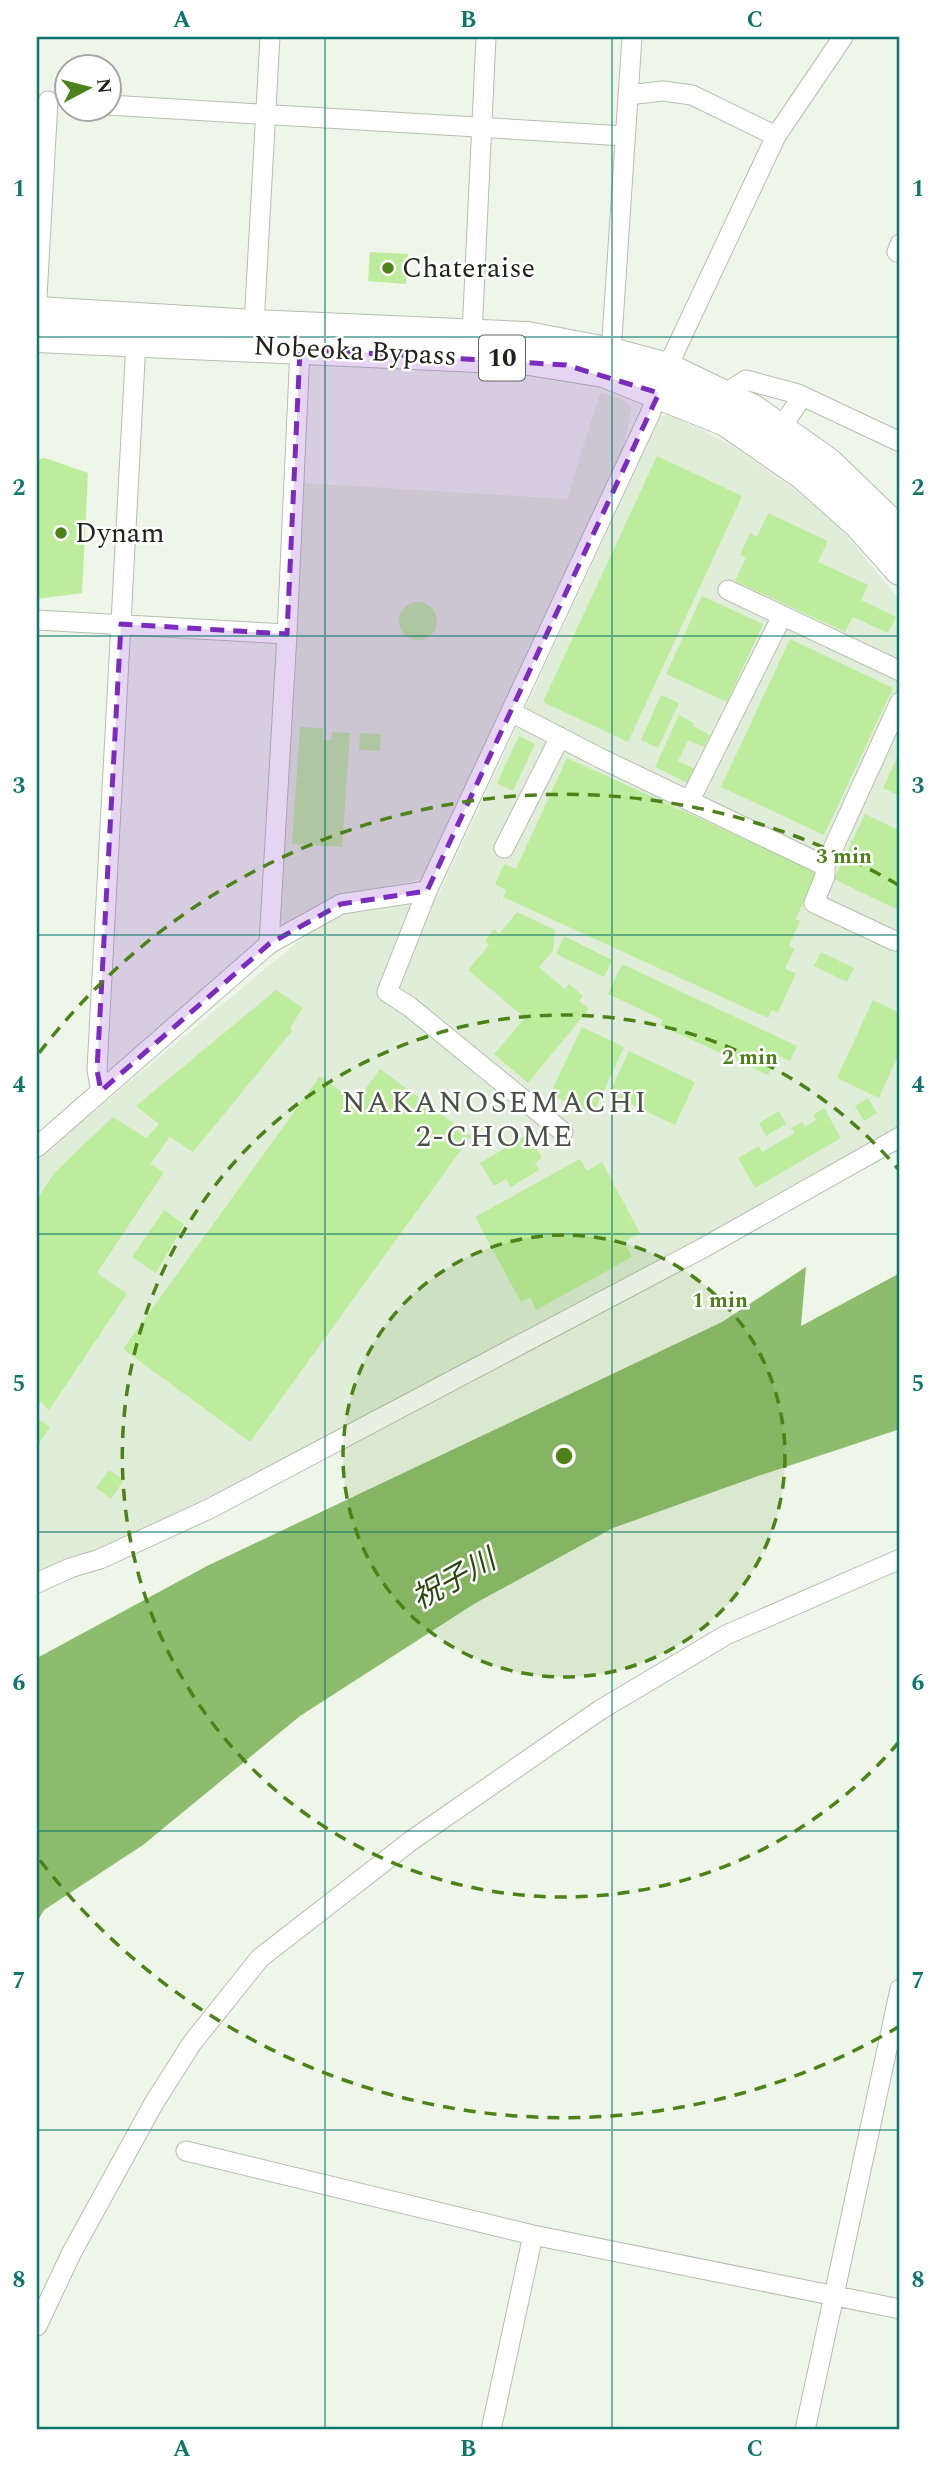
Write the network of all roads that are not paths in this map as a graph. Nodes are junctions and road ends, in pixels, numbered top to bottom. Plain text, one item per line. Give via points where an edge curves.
1 (270, 37) edge
2 (486, 37) edge
3 (632, 37) edge
4 (843, 37) edge
5 (628, 95) junction
6 (51, 101) edge
7 (122, 106) edge
8 (266, 113) junction
9 (482, 128) junction
10 (625, 136) junction
11 (776, 136) junction
12 (37, 297) edge
13 (37, 312) edge
14 (254, 325) junction
15 (472, 334) junction
16 (37, 337) edge
17 (136, 342) junction
18 (300, 349) junction
19 (611, 353) junction
20 (663, 381) junction
21 (724, 394) junction
22 (802, 397) junction
23 (780, 429) junction
24 (900, 442) edge
25 (900, 537) edge
26 (900, 570) edge
27 (728, 590) dead end
28 (782, 616) junction
29 (37, 620) edge
30 (121, 624) junction
31 (287, 634) junction
32 (900, 671) edge
33 (900, 702) edge
34 (511, 712) junction
35 (560, 737) junction
36 (690, 800) junction
37 (504, 848) dead end
38 (825, 866) junction
39 (427, 891) junction
40 (895, 941) dead end
41 (269, 944) junction
42 (101, 1091) junction
43 (563, 1132) dead end
44 (900, 1138) edge
45 (37, 1147) edge
46 (900, 1559) edge
47 (37, 1583) edge
48 (900, 1989) edge
49 (186, 2151) dead end
50 (534, 2235) junction
51 (834, 2295) junction
52 (900, 2309) edge
53 (37, 2326) edge
54 (491, 2430) edge
55 (805, 2430) edge

1 - 8 street
2 - 9 street
3 - 5 street
4 - 11 street
5 - 10 street
5 - 11 street via 663,91 692,95
6 - 12 street
7 - 8 street
8 - 9 street
8 - 14 street
9 - 10 street
9 - 15 street
10 - 19 street
11 - 20 street
13 - 14 highway, Nobeoka Bypass / 10
14 - 15 highway, Nobeoka Bypass / 10
15 - 19 highway, Nobeoka Bypass / 10 via 527,337
16 - 17 highway, Nobeoka Bypass / 10
17 - 18 highway, Nobeoka Bypass / 10
17 - 30 street
18 - 20 highway, Nobeoka Bypass / 10 via 523,359
18 - 31 street
19 - 20 highway, Nobeoka Bypass / 10
20 - 21 highway, Nobeoka Bypass / 10
20 - 26 highway, Nobeoka Bypass / 10 via 804,475 859,524
20 - 34 street
21 - 22 street via 746,380
21 - 23 highway, Nobeoka Bypass / 10
22 - 23 street
22 - 24 street
23 - 25 highway, Nobeoka Bypass / 10 via 828,463
27 - 28 street
28 - 32 street
28 - 36 street
29 - 30 street
30 - 31 street
30 - 42 street via 97,1070
31 - 41 street
33 - 38 street
34 - 35 street
34 - 39 street
35 - 36 street
35 - 37 street
36 - 38 street
38 - 40 street via 814,903
39 - 41 street via 341,904
39 - 43 street via 387,992
41 - 42 street
42 - 45 street
44 - 47 street via 703,1248 209,1509
46 - 53 street via 726,1635 600,1710 412,1840 260,1958 192,2043 154,2103
48 - 51 street
49 - 50 street
50 - 51 street
50 - 54 street
51 - 52 street
51 - 55 street

